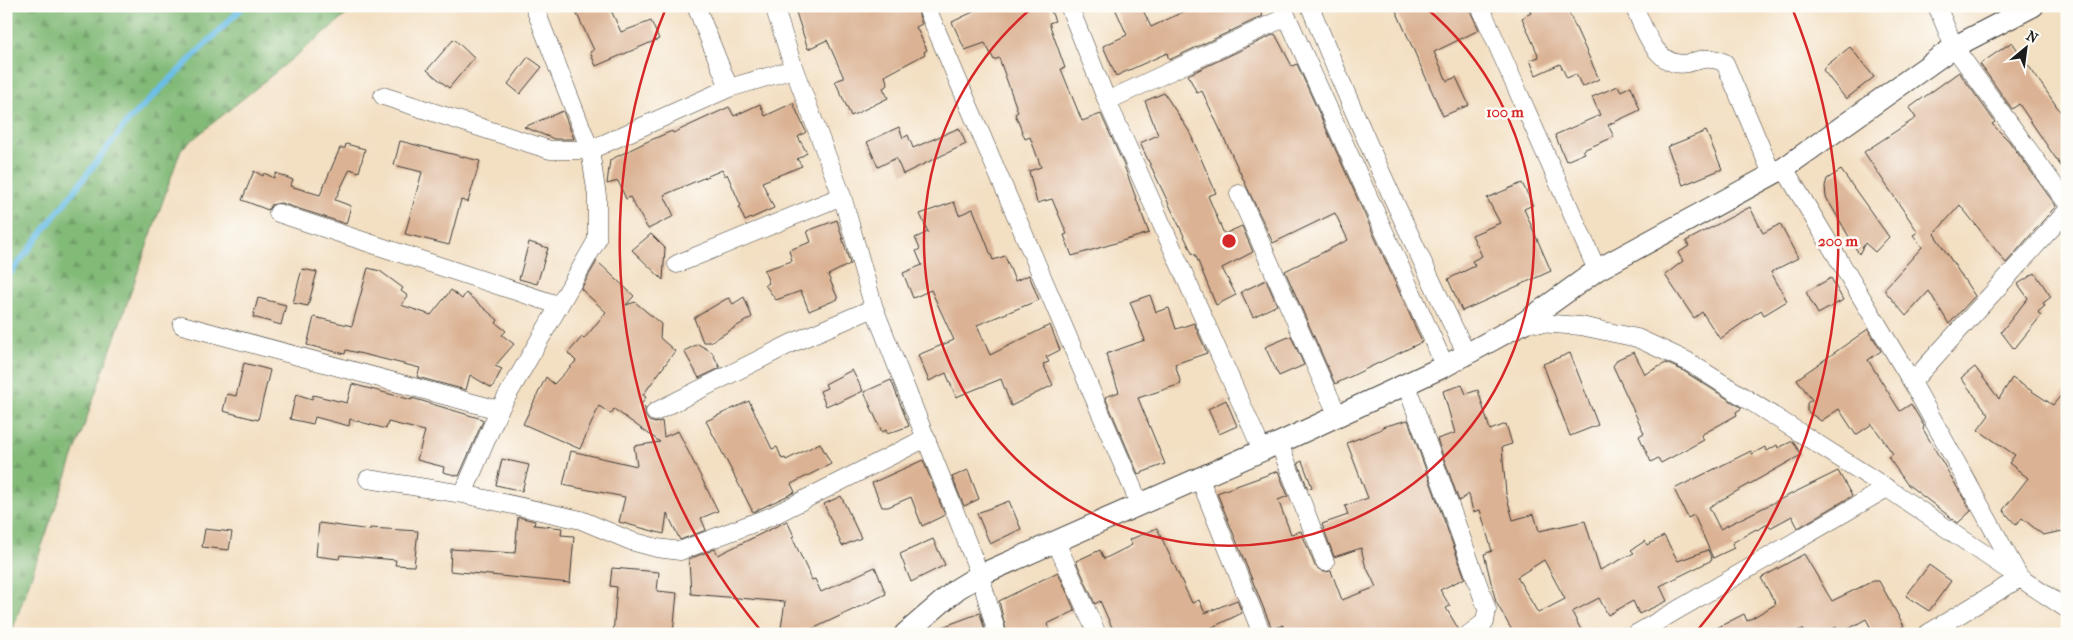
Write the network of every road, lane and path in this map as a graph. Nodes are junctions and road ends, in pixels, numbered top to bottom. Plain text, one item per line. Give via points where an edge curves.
1 (534, 6) edge
2 (696, 6) edge
3 (774, 6) edge
4 (926, 6) edge
5 (1069, 6) edge
6 (1310, 6) edge
7 (1480, 6) edge
8 (1634, 6) edge
9 (1937, 6) edge
10 (2034, 6) edge
11 (1284, 11) edge
12 (1954, 47) junction
13 (794, 69) junction
14 (729, 88) junction
15 (383, 96) dead end
16 (1107, 101) junction
17 (590, 150) junction
18 (1778, 171) junction
19 (1239, 194) dead end
20 (842, 196) junction
21 (2067, 203) edge
22 (2067, 211) edge
23 (278, 213) dead end
24 (677, 264) dead end
25 (1597, 270) junction
26 (558, 305) junction
27 (874, 308) junction
28 (1525, 322) junction
29 (182, 325) dead end
30 (1466, 353) junction
31 (1446, 366) junction
32 (1912, 382) junction
33 (1406, 384) junction
34 (499, 410) junction
35 (656, 412) dead end
36 (1338, 416) junction
37 (926, 438) junction
38 (1271, 446) junction
39 (1200, 477) junction
40 (368, 479) dead end
41 (1886, 488) junction
42 (463, 494) junction
43 (1140, 505) junction
44 (1056, 542) junction
45 (1325, 562) dead end
46 (980, 575) junction
47 (2020, 578) junction
48 (2067, 608) edge
49 (905, 634) edge
50 (997, 634) edge
51 (1097, 634) edge
52 (1262, 634) edge
53 (1469, 634) edge
54 (1636, 634) edge
55 (1927, 634) edge

1 - 17 street
2 - 14 street
3 - 13 street
4 - 43 street
5 - 16 street
6 - 30 street via 1347,99
7 - 25 street
8 - 18 street via 1657,53 1674,63 1707,58 1726,63
9 - 12 street
10 - 12 street
11 - 16 street
11 - 31 street
12 - 18 street
12 - 21 street
13 - 14 street
13 - 20 street
14 - 17 street
15 - 17 street via 550,150
16 - 38 street
17 - 26 street via 597,196 597,240
18 - 25 street
18 - 32 street
19 - 36 street
20 - 24 street
20 - 27 street
22 - 32 street
23 - 26 street
25 - 28 street
26 - 34 street
27 - 35 street via 792,343
27 - 37 street
28 - 30 street
28 - 41 street via 1581,326 1637,338 1687,361
29 - 34 street
30 - 31 street
31 - 33 street
32 - 47 street
33 - 36 street
33 - 53 street via 1487,609 1485,622
34 - 42 street
36 - 38 street
37 - 42 street via 772,516 680,551 631,541 581,520
37 - 46 street
38 - 39 street
38 - 45 street
39 - 43 street
39 - 52 street
40 - 42 street
41 - 47 street
41 - 54 street
43 - 44 street
44 - 46 street
44 - 51 street
46 - 49 street via 957,589
46 - 50 street
47 - 48 street
47 - 55 street

